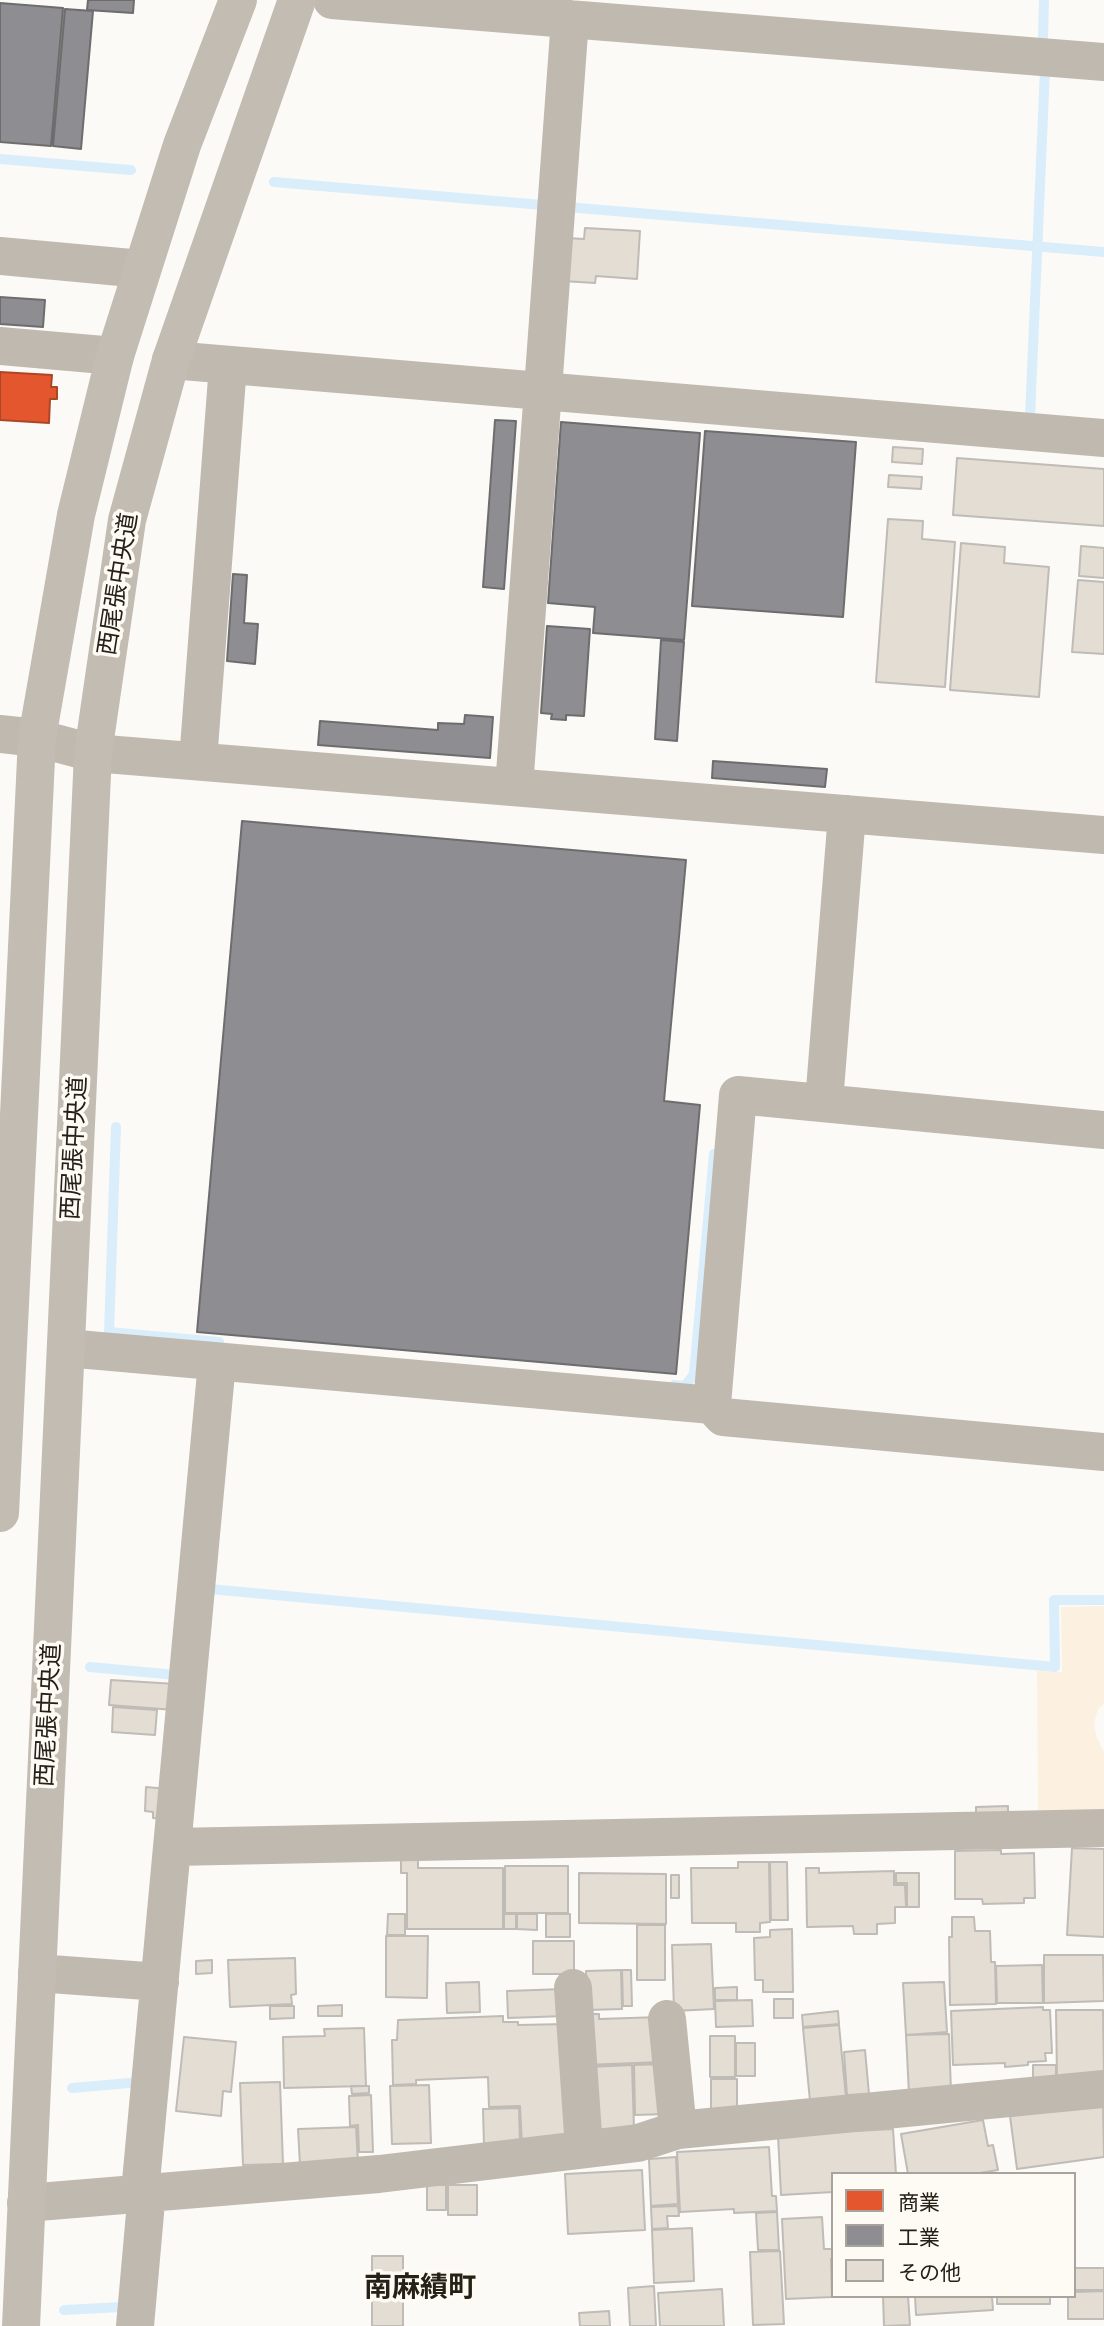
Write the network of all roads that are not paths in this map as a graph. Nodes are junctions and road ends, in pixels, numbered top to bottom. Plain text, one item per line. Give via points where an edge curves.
1 (238, 0) edge
2 (297, 0) edge
3 (332, 0) edge
4 (490, 6) edge
5 (570, 19) junction
6 (1104, 62) edge
7 (0, 256) edge
8 (142, 269) junction
9 (0, 346) edge
10 (115, 356) junction
11 (171, 360) junction
12 (228, 365) junction
13 (541, 391) junction
14 (1104, 438) edge
15 (19, 736) edge
16 (93, 752) junction
17 (198, 761) junction
18 (514, 787) junction
19 (847, 814) junction
20 (1104, 835) edge
21 (824, 1102) junction
22 (1104, 1130) edge
23 (66, 1348) junction
24 (217, 1362) junction
25 (712, 1405) junction
26 (1104, 1452) edge
27 (0, 1513) edge
28 (1104, 1828) edge
29 (173, 1847) junction
30 (37, 1973) junction
31 (160, 1982) junction
32 (573, 1988) dead end
33 (667, 2019) dead end
34 (1104, 2088) edge
35 (678, 2130) junction
36 (584, 2149) junction
37 (144, 2191) junction
38 (26, 2203) junction
39 (21, 2326) edge
40 (135, 2326) edge

1 - 8 main road via 182,145
2 - 11 main road, 西尾張中央道
3 - 4 street
4 - 5 street
5 - 6 street
5 - 13 street
7 - 8 street
8 - 10 main road
9 - 10 street
10 - 15 main road
11 - 12 street
11 - 16 main road, 西尾張中央道 via 127,520
12 - 13 street
12 - 17 street
13 - 14 street
13 - 18 street
15 - 16 street
15 - 27 main road
16 - 17 street
16 - 23 main road, 西尾張中央道
17 - 18 street
18 - 19 street
19 - 20 street
19 - 21 street
21 - 22 street
21 - 25 street via 738,1094
23 - 24 street
23 - 30 main road, 西尾張中央道
24 - 25 street
24 - 29 street
25 - 26 street via 723,1417
28 - 29 street
29 - 31 street
30 - 31 street
30 - 38 main road, 西尾張中央道
31 - 37 street
32 - 36 street
33 - 35 street
34 - 35 street
35 - 36 street via 638,2143
36 - 37 street via 379,2174
37 - 38 street
37 - 40 street
38 - 39 main road, 西尾張中央道

